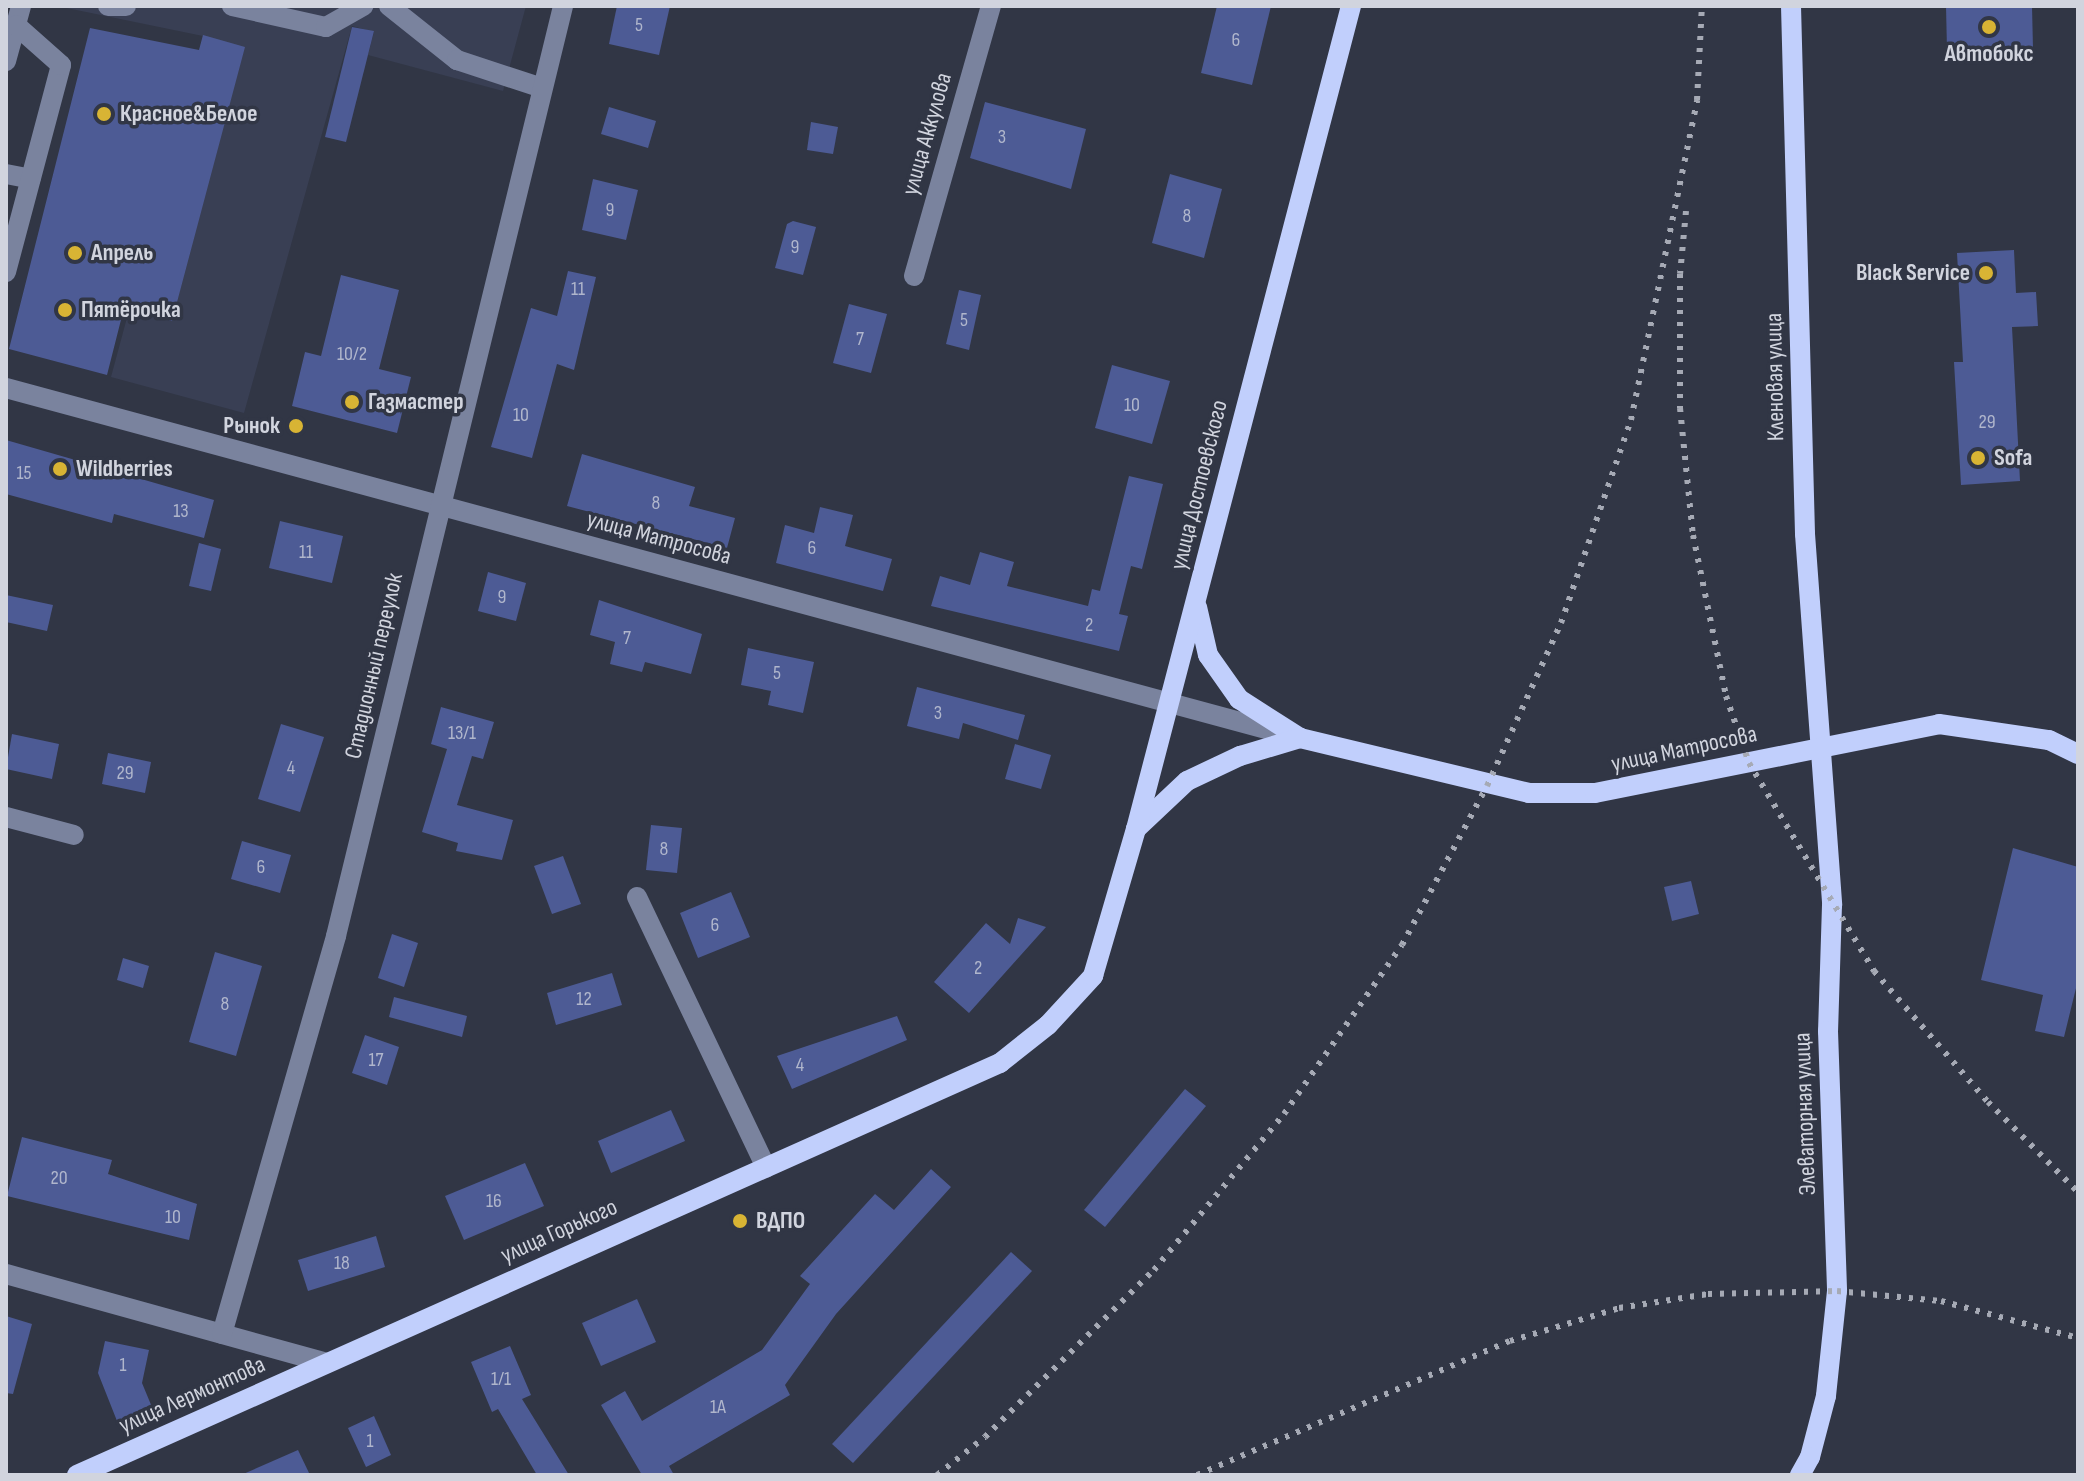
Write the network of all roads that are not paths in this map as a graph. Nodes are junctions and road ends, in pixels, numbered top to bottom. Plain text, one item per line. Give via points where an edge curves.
1 (108, 6) edge
2 (126, 6) edge
3 (232, 6) edge
4 (363, 6) edge
5 (391, 6) edge
6 (563, 6) edge
7 (991, 6) edge
8 (1351, 6) edge
9 (1791, 6) edge
10 (19, 15) edge
11 (6, 61) edge
12 (542, 88) junction
13 (6, 174) edge
14 (31, 179) junction
15 (6, 272) edge
16 (914, 276) dead end
17 (6, 388) edge
18 (439, 505) junction
19 (1196, 602) junction
20 (1169, 703) junction
21 (1300, 738) junction
22 (1820, 747) junction
23 (2078, 754) edge
24 (6, 817) edge
25 (1136, 829) junction
26 (74, 835) dead end
27 (637, 897) dead end
28 (1093, 976) joint
29 (766, 1168) junction
30 (6, 1274) edge
31 (222, 1334) junction
32 (327, 1363) junction
33 (77, 1475) edge
34 (1800, 1475) edge

1 - 2 street
3 - 4 street via 326,27
5 - 12 street via 457,60
6 - 12 street, Стадионный переулок
7 - 16 street, улица Аккулова
8 - 19 main road, улица Достоевского
9 - 22 main road, Кленовая улица via 1805,534
10 - 11 street
10 - 14 street via 61,65
12 - 18 street, Стадионный переулок
13 - 14 street
14 - 15 street
17 - 18 street, улица Матросова
18 - 20 street, улица Матросова
18 - 31 street, Стадионный переулок via 336,936
19 - 20 main road, улица Достоевского
19 - 21 main road, улица Матросова via 1208,655 1239,699
20 - 21 street, улица Матросова
20 - 25 main road, улица Достоевского
21 - 22 main road, улица Матросова via 1529,793 1595,793
21 - 25 main road via 1240,756 1187,781
22 - 23 main road, улица Матросова via 1939,724 2049,740
22 - 34 main road, Элеваторная улица via 1832,905 1828,1031 1837,1291 1826,1396
24 - 26 street
25 - 28 main road, улица Достоевского
27 - 29 street
28 - 29 main road, улица Горького via 1048,1025 1000,1063
29 - 32 main road, улица Горького
30 - 31 street
31 - 32 street
32 - 33 main road, улица Лермонтова

